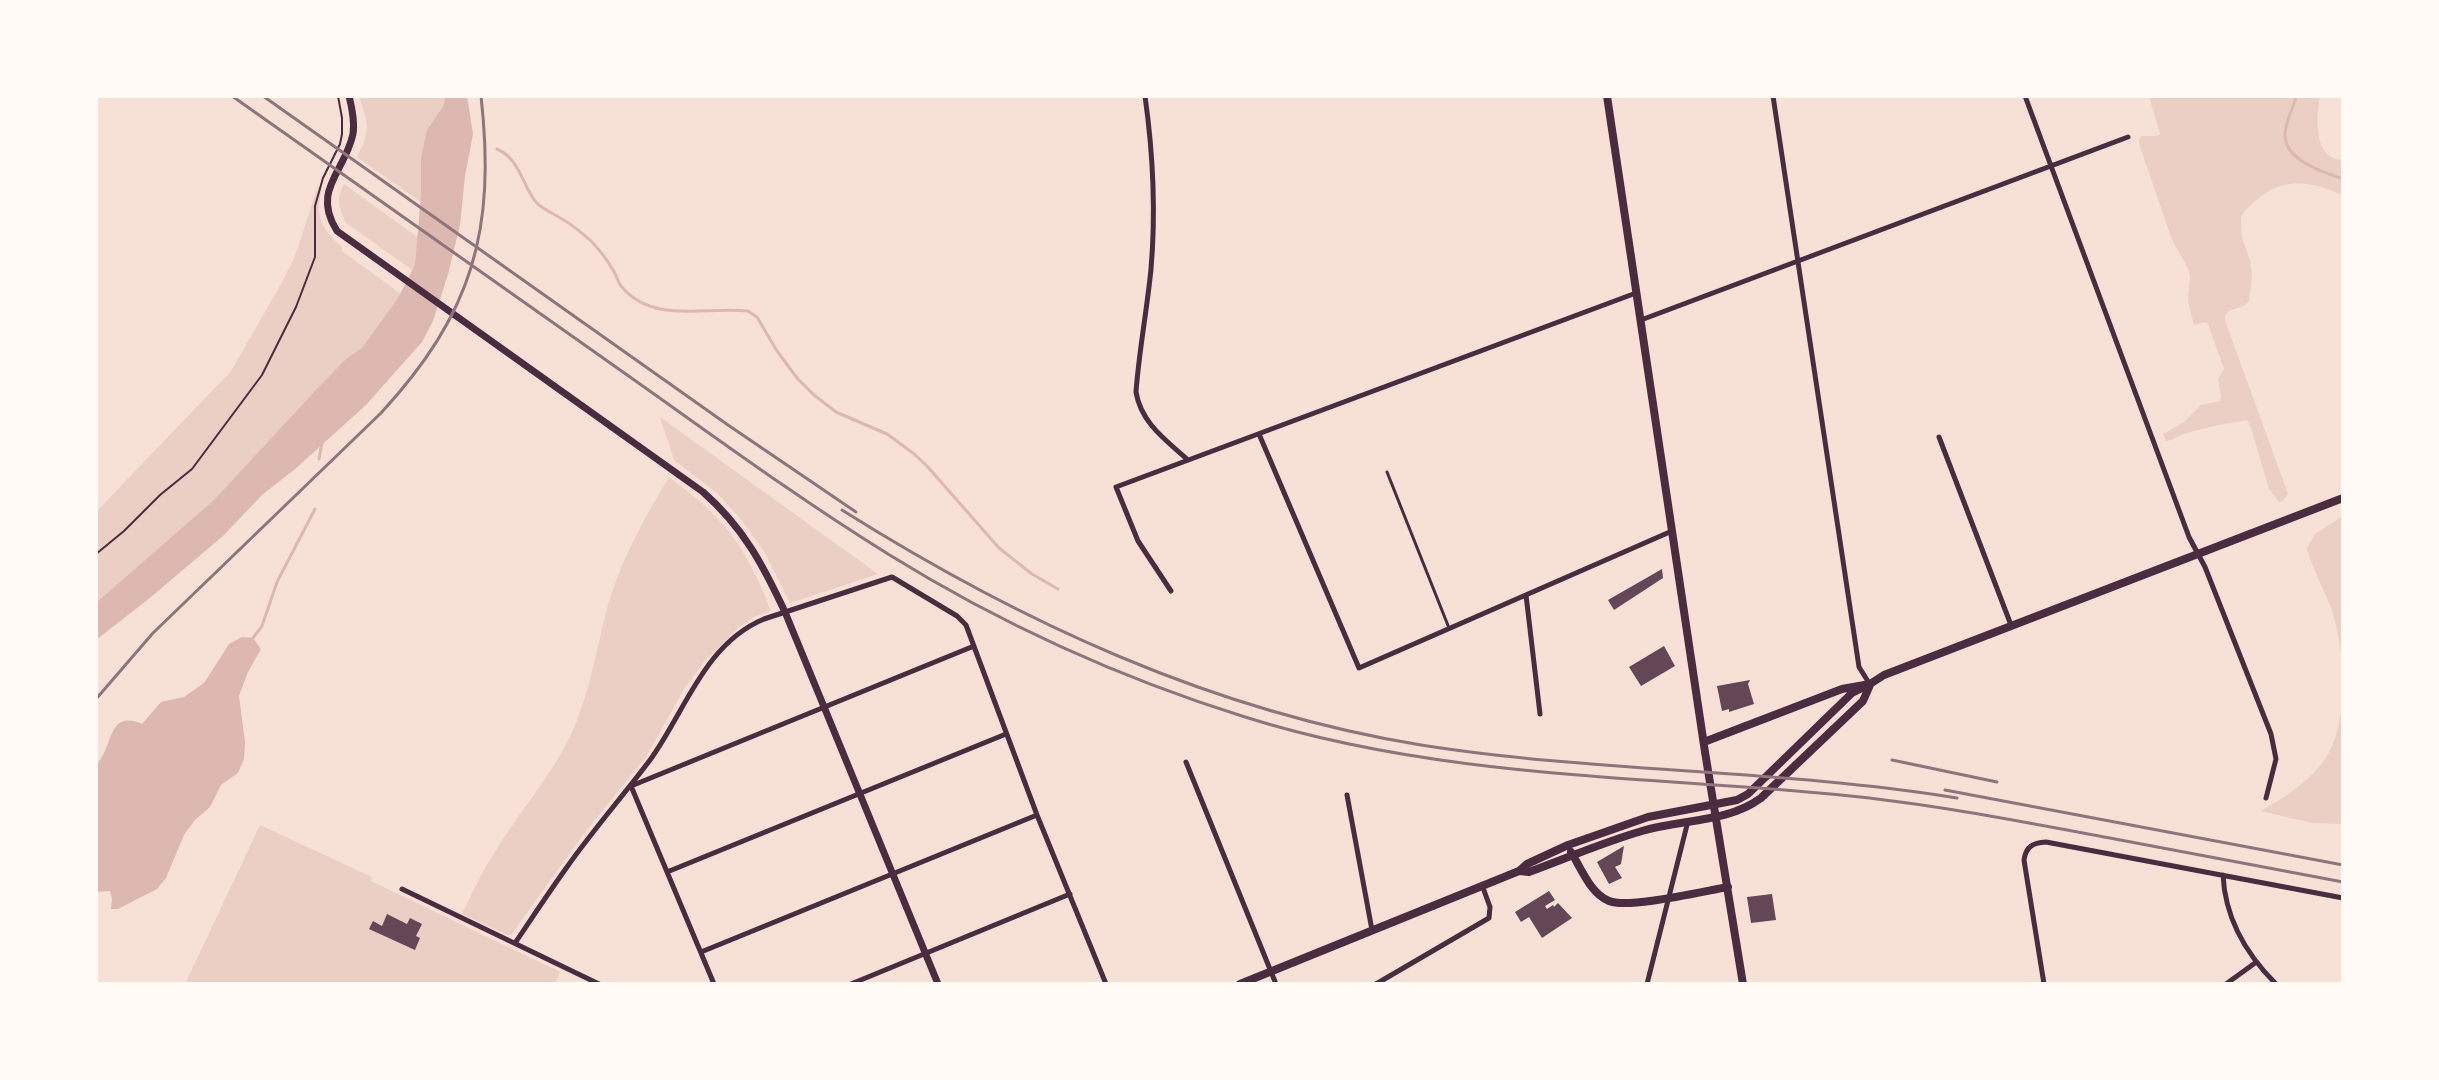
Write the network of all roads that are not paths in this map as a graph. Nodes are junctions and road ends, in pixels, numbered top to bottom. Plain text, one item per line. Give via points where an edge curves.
1 (349, 96) edge
2 (1145, 96) edge
3 (1607, 96) edge
4 (1773, 96) edge
5 (2025, 96) edge
6 (2128, 137) dead end
7 (2051, 166) junction
8 (1796, 261) junction
9 (1636, 293) junction
10 (1640, 320) junction
11 (1259, 434) junction
12 (1939, 437) dead end
13 (1188, 460) junction
14 (1387, 472) dead end
15 (2343, 498) edge
16 (1672, 531) junction
17 (2198, 554) junction
18 (1171, 591) dead end
19 (1526, 595) junction
20 (785, 612) junction
21 (2011, 626) junction
22 (1449, 628) junction
23 (974, 646) junction
24 (1870, 684) junction
25 (824, 708) junction
26 (1540, 714) dead end
27 (1006, 734) junction
28 (1704, 742) junction
29 (1186, 762) dead end
30 (631, 786) junction
31 (859, 794) junction
32 (1347, 795) dead end
33 (2266, 798) dead end
34 (1714, 805) junction
35 (1037, 815) junction
36 (1716, 817) junction
37 (1688, 820) junction
38 (1568, 845) junction
39 (1574, 856) junction
40 (1519, 871) junction
41 (667, 872) junction
42 (892, 874) junction
43 (2223, 875) junction
44 (1482, 885) junction
45 (1728, 887) junction
46 (402, 889) dead end
47 (1070, 894) junction
48 (1669, 897) junction
49 (2343, 898) edge
50 (1372, 930) junction
51 (515, 943) junction
52 (701, 952) junction
53 (925, 954) junction
54 (2255, 963) junction
55 (1271, 971) junction
56 (599, 984) edge
57 (714, 984) edge
58 (851, 984) edge
59 (938, 984) edge
60 (1106, 984) edge
61 (1240, 984) edge
62 (1276, 984) edge
63 (1376, 984) edge
64 (1647, 984) edge
65 (1743, 984) edge
66 (2044, 984) edge
67 (2226, 984) edge
68 (2276, 984) edge

1 - 20 main road via 353,133 327,200 331,221 343,236 718,505 758,556
2 - 13 street via 1153,233 1136,392 1147,422
3 - 9 main road
4 - 8 street
5 - 7 street
6 - 7 street
7 - 8 street
7 - 17 street
8 - 10 street
8 - 24 street via 1859,667
9 - 10 main road
9 - 11 street
10 - 16 main road
11 - 13 street
11 - 22 street via 1359,668
12 - 21 street
13 - 18 street via 1116,487 1138,541
14 - 22 lane
15 - 17 main road
16 - 19 street
16 - 28 main road
17 - 21 main road
17 - 33 street via 2275,748
19 - 22 street
19 - 26 street
20 - 23 street via 892,577 961,619
20 - 25 main road
20 - 30 street via 752,624 730,640 697,681
21 - 24 main road
23 - 25 street
23 - 27 street
24 - 28 main road via 1842,689
24 - 34 main road via 1852,693 1748,794
24 - 36 main road via 1863,701 1761,798
25 - 30 street
25 - 31 main road
27 - 31 street
27 - 35 street
28 - 34 main road
29 - 55 street
30 - 41 street
30 - 51 street
31 - 41 street
31 - 42 main road
32 - 50 street
34 - 36 main road
34 - 38 main road via 1648,817
35 - 42 street
35 - 47 street
36 - 37 main road
36 - 45 main road
37 - 39 main road
37 - 48 street
38 - 39 main road
38 - 40 main road
39 - 40 main road
39 - 48 main road via 1590,884 1609,901
40 - 44 main road
41 - 52 street
42 - 52 street
42 - 53 main road
43 - 49 street
43 - 54 street via 2233,920
43 - 66 street via 2046,842 2032,844 2024,860
44 - 50 main road
44 - 63 street via 1489,918
45 - 48 main road
45 - 65 main road
46 - 51 street
47 - 53 street
47 - 60 street
48 - 64 street
50 - 55 main road
51 - 56 street
52 - 57 street
53 - 58 street
53 - 59 main road
54 - 67 street
54 - 68 street
55 - 61 main road
55 - 62 street

